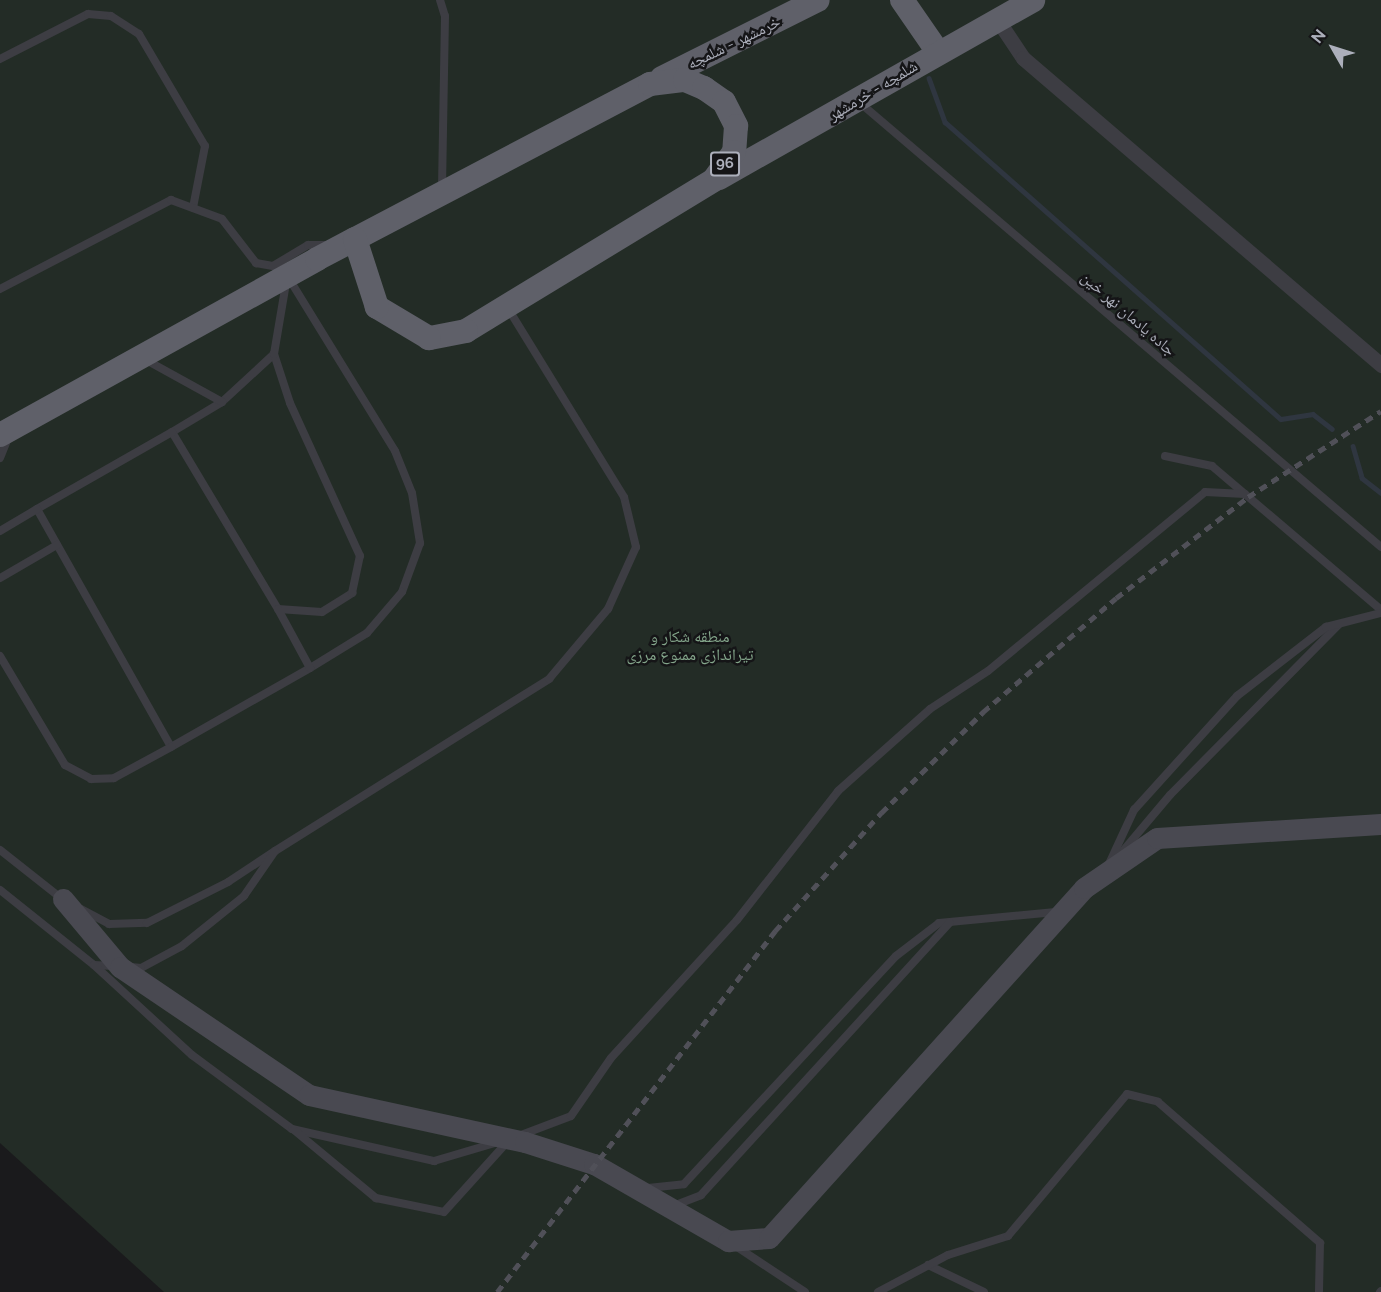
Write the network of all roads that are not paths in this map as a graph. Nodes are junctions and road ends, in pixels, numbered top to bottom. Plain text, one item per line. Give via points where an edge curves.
1 (440, 0) edge
2 (818, 0) edge
3 (902, 0) edge
4 (1032, 0) edge
5 (997, 19) junction
6 (938, 52) junction
7 (0, 59) edge
8 (650, 84) junction
9 (858, 101) junction
10 (714, 180) junction
11 (442, 193) junction
12 (193, 208) junction
13 (350, 241) junction
14 (287, 276) junction
15 (0, 289) edge
16 (506, 307) junction
17 (274, 354) junction
18 (142, 357) junction
19 (1381, 365) edge
20 (222, 402) junction
21 (6, 432) edge
22 (172, 432) junction
23 (1165, 456) dead end
24 (0, 458) edge
25 (1245, 494) junction
26 (37, 509) junction
27 (0, 531) edge
28 (57, 545) junction
29 (1381, 547) edge
30 (0, 578) edge
31 (278, 609) junction
32 (1381, 611) edge
33 (1340, 623) junction
34 (0, 656) edge
35 (310, 668) junction
36 (171, 747) junction
37 (1381, 824) edge
38 (0, 850) edge
39 (275, 851) junction
40 (1104, 874) junction
41 (0, 890) edge
42 (63, 899) junction
43 (1063, 912) junction
44 (950, 922) junction
45 (94, 965) junction
46 (120, 967) junction
47 (292, 1129) junction
48 (510, 1139) junction
49 (637, 1189) junction
50 (669, 1208) junction
51 (728, 1242) junction
52 (928, 1265) junction
53 (805, 1292) edge
54 (878, 1292) edge
55 (984, 1292) edge
56 (1319, 1292) edge

1 - 11 lane via 445,38
2 - 8 highway, خرمشهر - شلمچه / 96
3 - 6 highway
4 - 5 highway, شلمچه - خرمشهر / 96
5 - 6 highway, شلمچه - خرمشهر / 96
5 - 19 street via 1023,58
6 - 9 highway, شلمچه - خرمشهر / 96
7 - 12 lane via 88,14 111,16 139,34 205,146
8 - 10 highway, 96 via 685,80 724,102 736,126 734,152
8 - 11 highway, 96
9 - 10 highway, شلمچه - خرمشهر / 96
9 - 29 lane, جاده یادمان نهر خین
10 - 16 highway, 96
11 - 13 highway, 96
12 - 13 lane via 222,219 256,263 273,266 308,245
12 - 15 lane via 171,200
13 - 14 highway
13 - 16 highway, 96 via 377,307 400,326 429,338 466,331
14 - 17 lane
14 - 18 highway
14 - 35 lane via 396,451 412,493 420,543 402,592 374,624
16 - 39 lane via 624,497 636,547 608,609 549,679
17 - 20 lane
17 - 31 lane via 290,403 360,556 352,593 322,612
18 - 20 lane
18 - 21 highway
20 - 22 lane
21 - 24 lane
22 - 26 lane
22 - 31 lane
23 - 25 lane via 1212,466
25 - 32 lane
25 - 48 lane via 1205,492 988,671 930,709 838,792 737,920 611,1058 571,1116
26 - 27 lane
26 - 28 lane
28 - 30 lane
28 - 36 lane
31 - 35 lane
32 - 33 lane
33 - 40 lane via 1170,795
33 - 40 lane via 1326,627 1237,696 1182,752 1134,810
34 - 36 lane via 65,765 91,779 114,778
35 - 36 lane
37 - 40 main road via 1157,838
38 - 42 lane
39 - 42 lane via 228,882 147,923 109,924
39 - 46 lane via 244,896 182,946 141,968
40 - 43 main road
41 - 45 lane
42 - 46 main road
43 - 44 lane
43 - 51 main road via 769,1238
44 - 49 lane via 939,923 896,956 684,1184
44 - 50 lane via 701,1195
45 - 46 lane
45 - 47 lane via 192,1055
46 - 48 main road via 309,1095
47 - 48 lane via 434,1161
47 - 48 lane via 376,1198 444,1212
48 - 49 main road via 594,1164
49 - 50 main road
50 - 51 main road
51 - 53 lane
52 - 54 lane
52 - 55 lane
52 - 56 lane via 1008,1236 1127,1094 1158,1102 1320,1243

